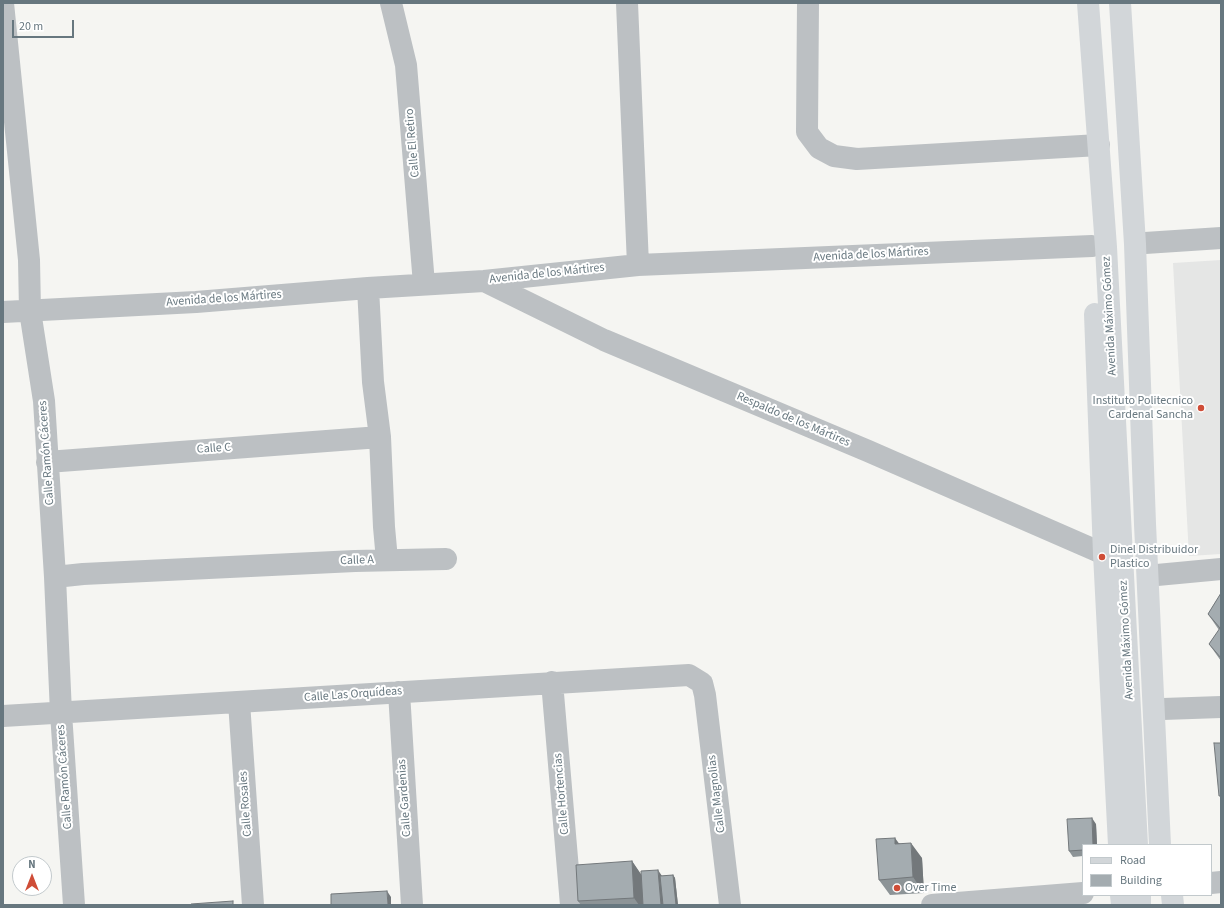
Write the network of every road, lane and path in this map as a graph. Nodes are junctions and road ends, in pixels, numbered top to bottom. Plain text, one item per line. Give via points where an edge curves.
1 (3, 3) edge
2 (391, 3) edge
3 (627, 3) edge
4 (808, 3) edge
5 (1088, 3) edge
6 (1120, 3) edge
7 (1099, 154) junction
8 (1129, 157) junction
9 (1221, 238) edge
10 (1145, 243) junction
11 (1092, 246) junction
12 (638, 266) junction
13 (484, 281) junction
14 (424, 284) junction
15 (368, 288) junction
16 (30, 311) junction
17 (3, 312) edge
18 (380, 437) junction
19 (48, 462) junction
20 (1104, 554) junction
21 (387, 560) junction
22 (446, 560) dead end
23 (1221, 568) edge
24 (1157, 575) junction
25 (55, 577) junction
26 (552, 682) junction
27 (702, 683) joint
28 (399, 692) junction
29 (239, 702) junction
30 (1221, 707) edge
31 (1163, 709) junction
32 (61, 713) junction
33 (3, 716) edge
34 (1119, 844) edge
35 (1137, 844) edge
36 (1160, 844) edge
37 (1170, 844) edge
38 (1082, 893) edge
39 (74, 905) edge
40 (253, 905) edge
41 (412, 905) edge
42 (571, 905) edge
43 (730, 905) edge
44 (932, 905) edge

1 - 16 street, Calle Ramón Cáceres via 29,260
2 - 14 street, Calle El Retiro via 406,65
3 - 12 street
4 - 7 street via 807,132 819,148 834,156 857,159
5 - 7 main road, Avenida Máximo Gómez
6 - 8 main road, Avenida Máximo Gómez
7 - 11 main road
7 - 35 main road, Avenida Máximo Gómez
8 - 10 main road
8 - 36 main road, Avenida Máximo Gómez via 1135,244
9 - 10 street
10 - 24 main road
11 - 12 street, Avenida de los Mártires
11 - 20 main road
12 - 13 street, Avenida de los Mártires
13 - 14 street, Avenida de los Mártires
13 - 20 street, Respaldo de los Mártires via 604,340
14 - 15 street, Avenida de los Mártires
15 - 16 street, Avenida de los Mártires via 196,302
15 - 18 street, Calle A via 373,382
16 - 17 street, Avenida de los Mártires
16 - 19 street, Calle Ramón Cáceres via 44,401
18 - 19 street, Calle C
18 - 21 street, Calle A
19 - 25 street, Calle Ramón Cáceres
20 - 34 main road
21 - 22 street
21 - 25 street, Calle A
23 - 24 street
24 - 31 main road
25 - 32 street, Calle Ramón Cáceres
26 - 27 street, Calle Las Orquídeas via 689,675
26 - 28 street, Calle Las Orquídeas
26 - 42 street, Calle Hortencias
27 - 43 street, Calle Magnolias
28 - 29 street, Calle Las Orquídeas
28 - 41 street, Calle Gardenias
29 - 32 street, Calle Las Orquídeas
29 - 40 street, Calle Rosales
30 - 31 street
31 - 37 main road
32 - 33 street, Calle Las Orquídeas
32 - 39 street, Calle Ramón Cáceres
38 - 44 street

